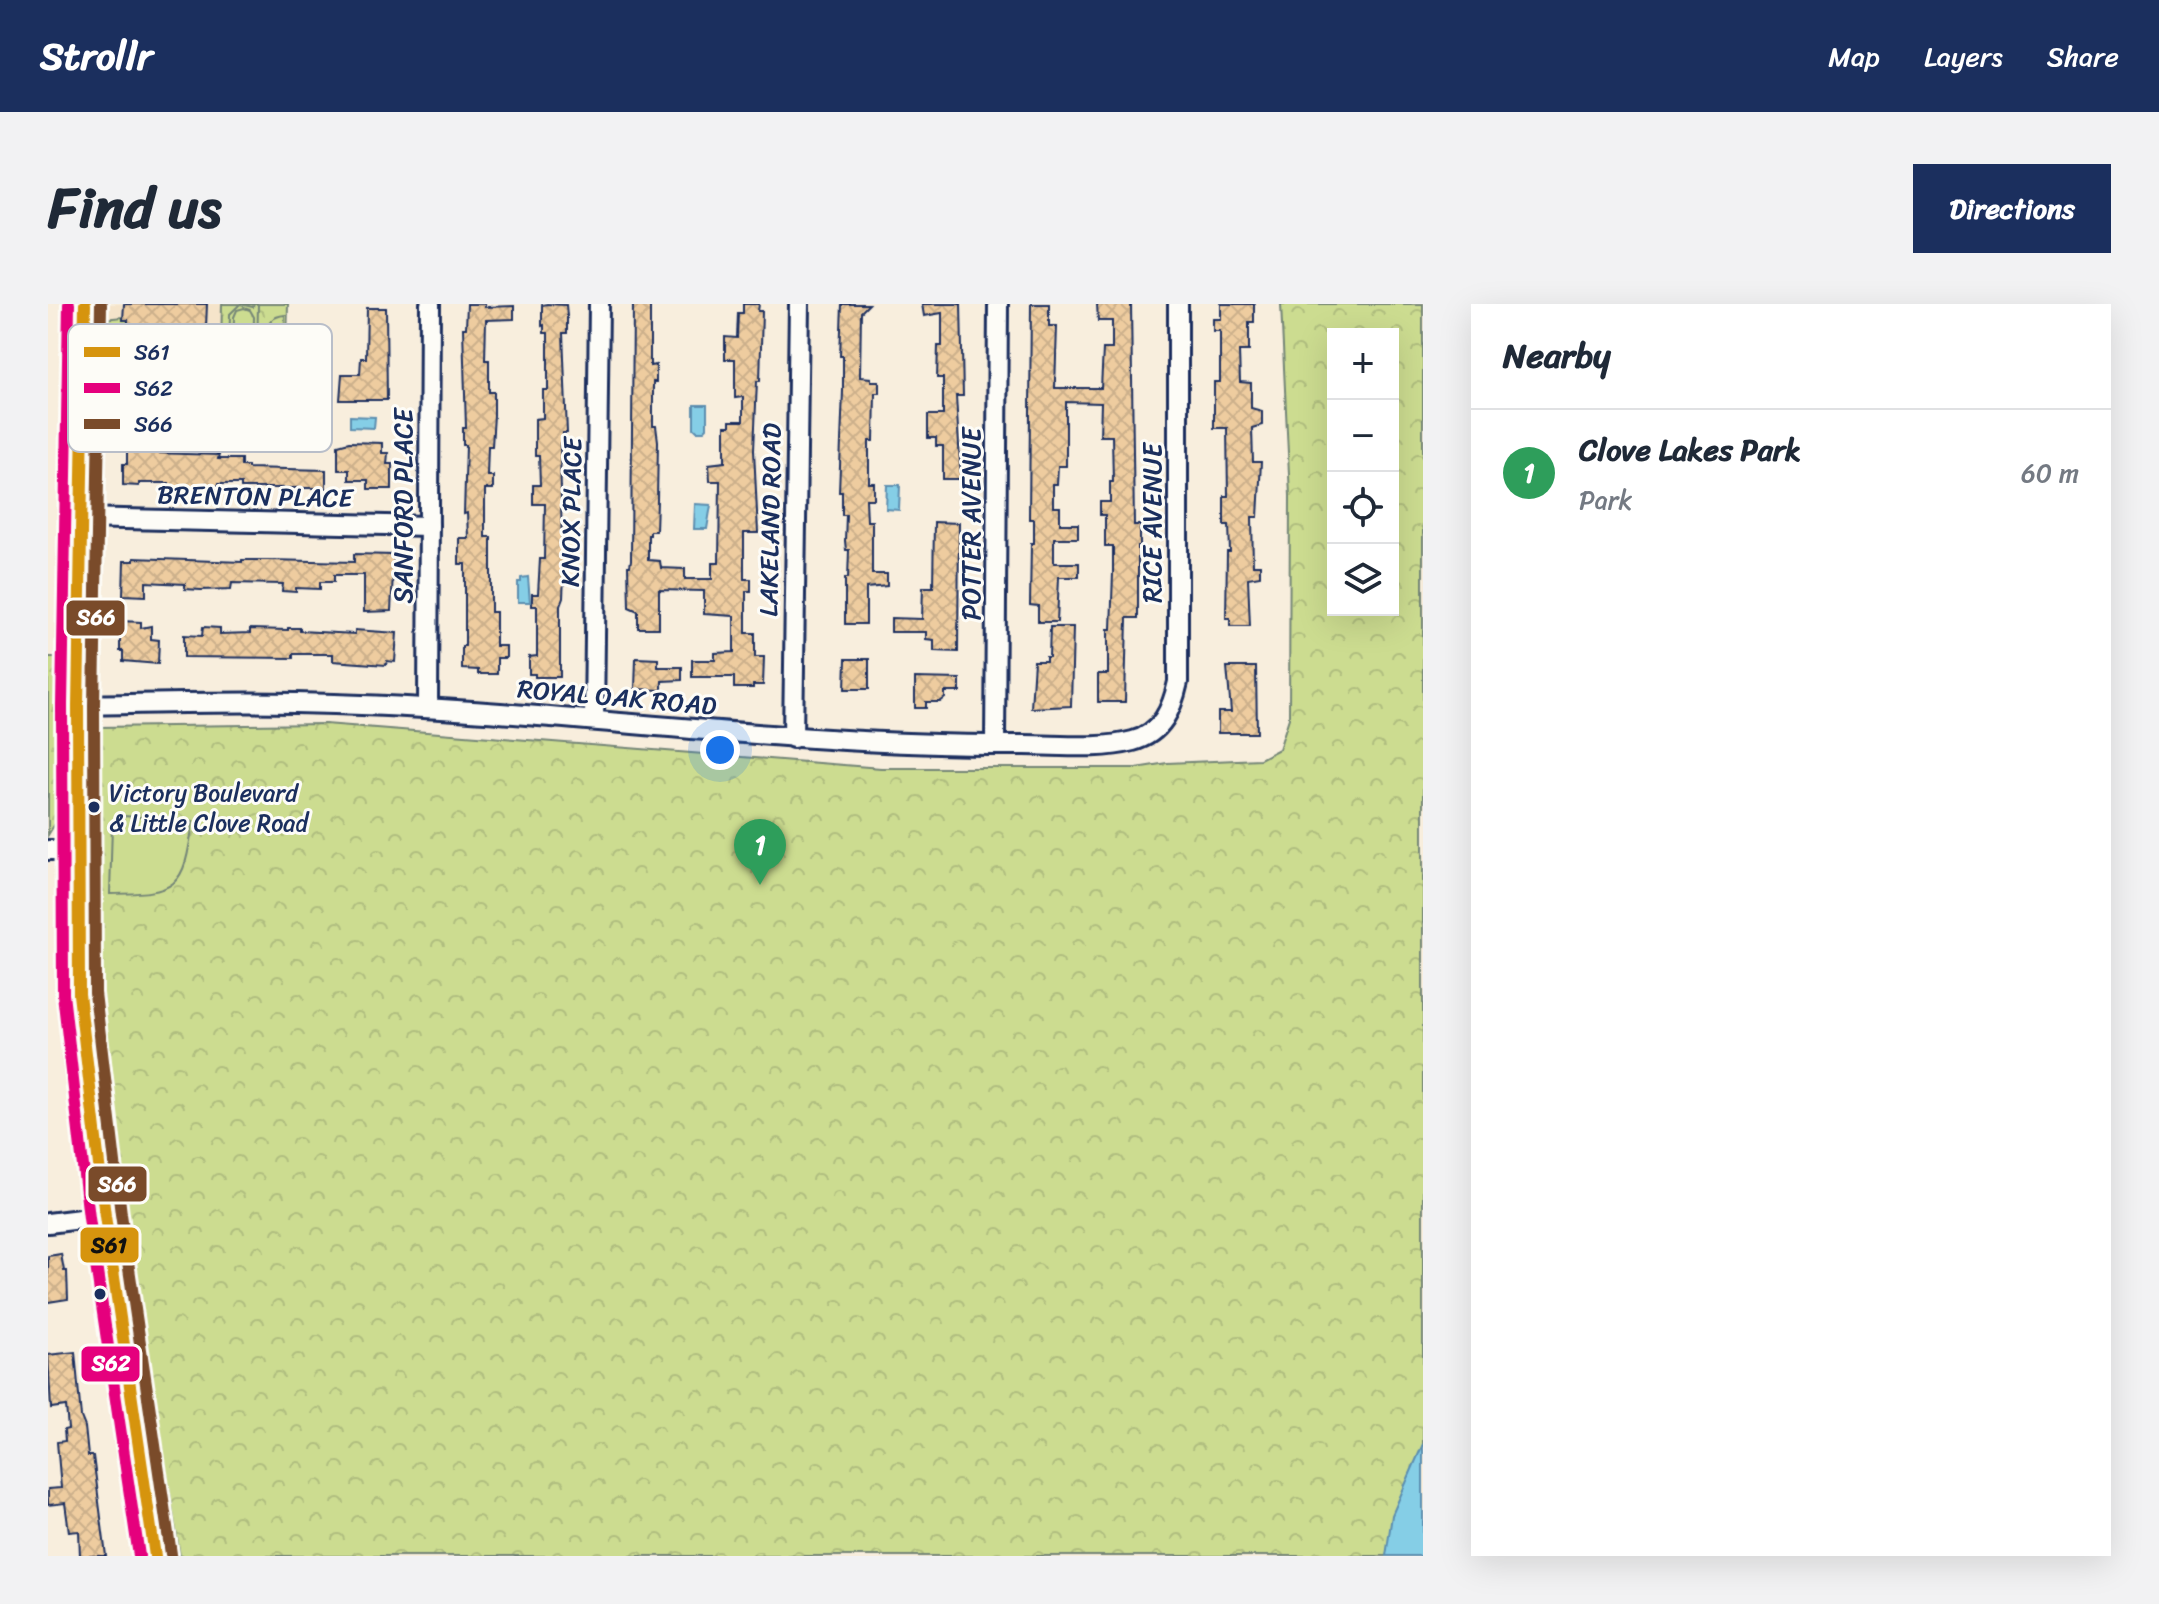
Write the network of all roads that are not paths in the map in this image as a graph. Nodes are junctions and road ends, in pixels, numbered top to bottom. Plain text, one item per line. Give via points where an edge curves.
1 (85, 304) edge
2 (430, 304) edge
3 (599, 304) edge
4 (799, 304) edge
5 (998, 304) edge
6 (1178, 304) edge
7 (85, 324) edge
8 (82, 452) edge
9 (80, 518) junction
10 (429, 526) junction
11 (78, 705) junction
12 (428, 708) junction
13 (594, 720) junction
14 (1150, 734) joint
15 (793, 738) junction
16 (995, 745) junction
17 (48, 850) edge
18 (78, 850) junction
19 (105, 1216) junction
20 (48, 1223) edge
21 (155, 1556) edge

1 - 7 main road
2 - 10 street, SANFORD PLACE
3 - 13 street, KNOX PLACE
4 - 15 street, LAKELAND ROAD
5 - 16 street, POTTER AVENUE
6 - 14 street, RICE AVENUE via 1178,682 1169,712
8 - 9 main road
9 - 10 street, BRENTON PLACE
9 - 11 main road
10 - 12 street, SANFORD PLACE
11 - 12 street, ROYAL OAK ROAD
11 - 18 main road
12 - 13 street, ROYAL OAK ROAD
13 - 15 street, ROYAL OAK ROAD
14 - 16 street, ROYAL OAK ROAD via 1129,742
15 - 16 street, ROYAL OAK ROAD
17 - 18 street
18 - 19 main road via 79,994
19 - 20 street
19 - 21 main road

